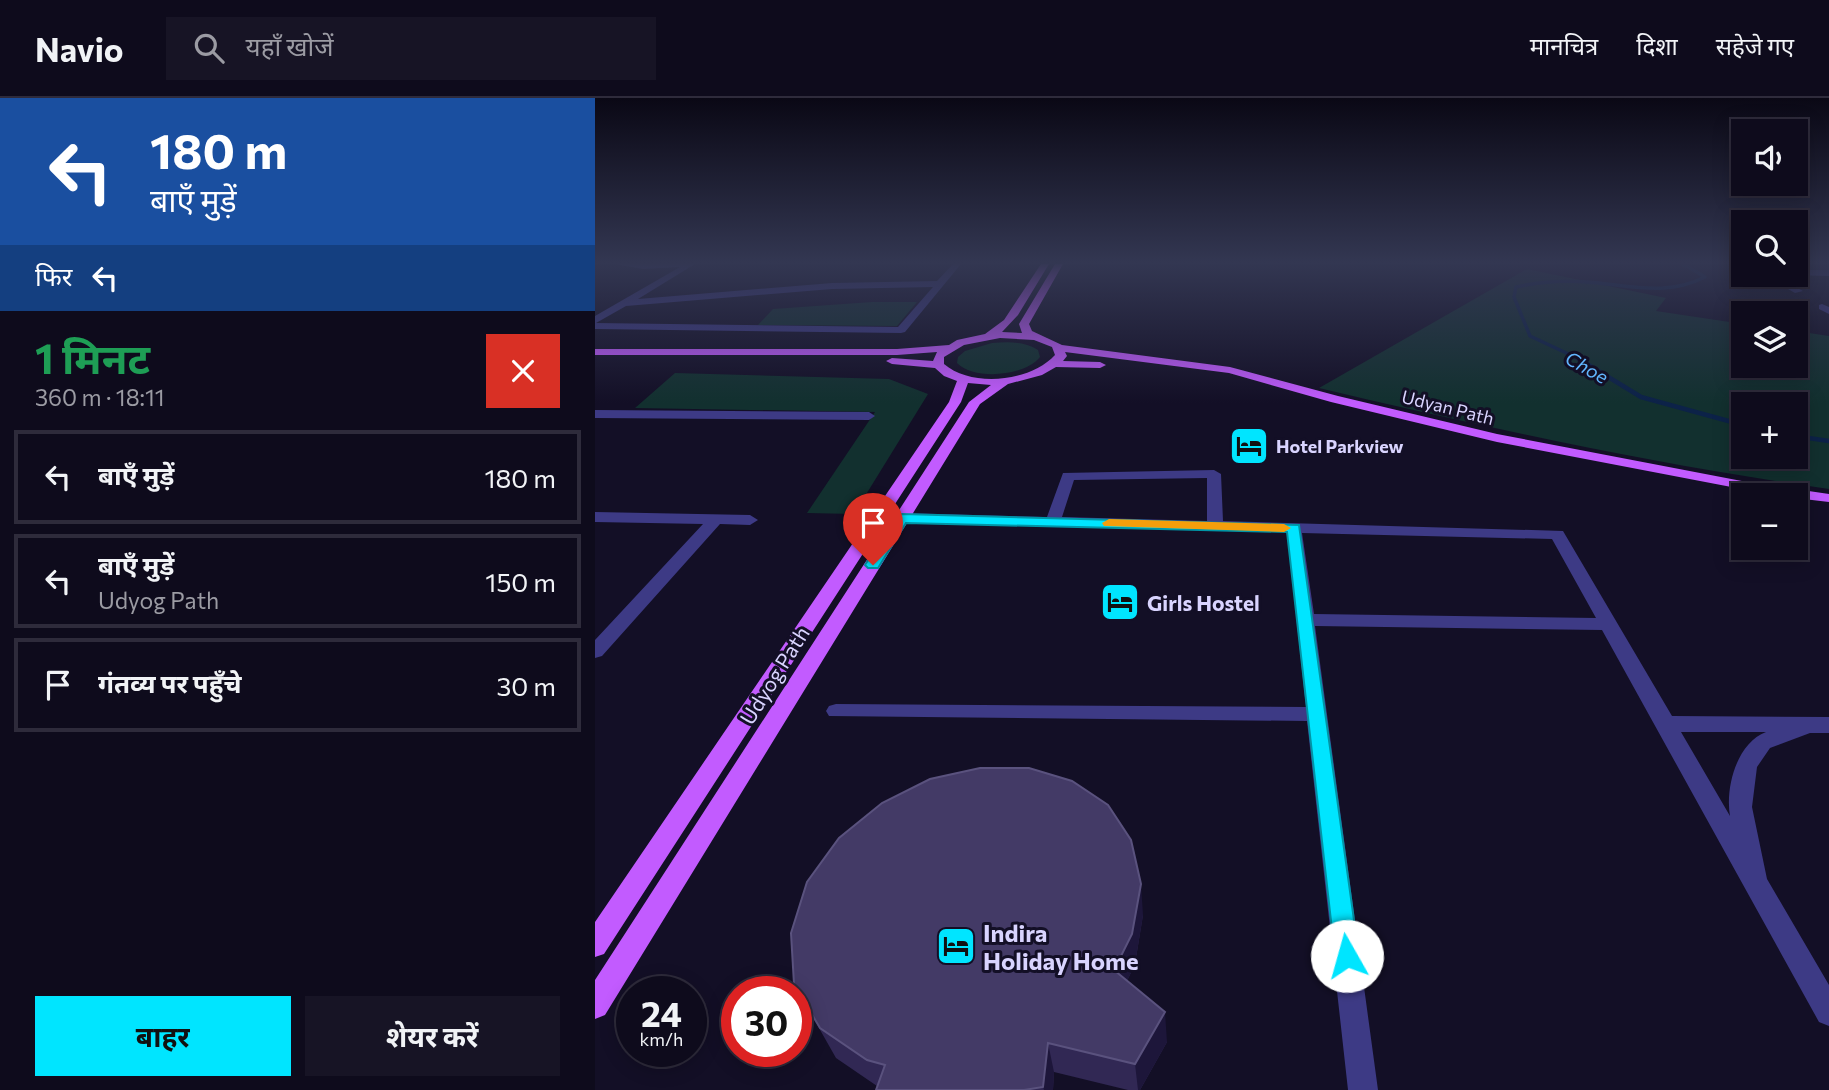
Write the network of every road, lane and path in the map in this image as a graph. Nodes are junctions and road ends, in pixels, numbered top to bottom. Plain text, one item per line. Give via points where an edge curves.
1 (612, 310) edge
2 (918, 310) edge
3 (1016, 310) edge
4 (1032, 310) edge
5 (595, 320) edge
6 (595, 326) edge
7 (986, 336) junction
8 (1036, 337) junction
9 (949, 348) junction
10 (1060, 348) junction
11 (595, 352) edge
12 (595, 359) edge
13 (1055, 364) junction
14 (937, 365) junction
15 (964, 379) junction
16 (1005, 380) junction
17 (595, 414) edge
18 (869, 416) dead end
19 (1731, 492) edge
20 (1829, 498) edge
21 (1808, 504) edge
22 (1829, 507) edge
23 (595, 517) edge
24 (902, 518) junction
25 (715, 520) junction
26 (750, 520) dead end
27 (1053, 522) junction
28 (1215, 525) junction
29 (1294, 528) junction
30 (1305, 620) junction
31 (1608, 624) junction
32 (595, 652) edge
33 (836, 711) dead end
34 (1317, 714) junction
35 (1666, 724) junction
36 (1819, 725) edge
37 (1755, 881) junction
38 (595, 945) edge
39 (595, 1005) edge
40 (1829, 1012) edge
41 (1363, 1090) edge

1 - 5 street
2 - 6 street via 901,330 710,323
3 - 7 main road via 999,331
4 - 8 main road via 1024,324 1027,333
7 - 8 main road
7 - 9 main road
8 - 10 main road, Udyan Path
9 - 11 main road
9 - 14 main road via 939,356
10 - 13 main road
10 - 20 main road, Udyan Path via 1230,370 1497,438
12 - 14 main road via 885,360
13 - 16 main road
13 - 19 main road, Udyan Path via 1141,366 1222,376 1489,444
14 - 15 main road
15 - 16 main road
15 - 38 main road, Udyog Path via 955,402
16 - 24 main road, Udyog Path via 975,402
17 - 18 street
21 - 22 main road
23 - 25 street
24 - 27 street
24 - 39 main road, Udyog Path
25 - 26 street
25 - 32 street
27 - 28 street
27 - 28 street via 1067,476 1214,474
28 - 29 street
29 - 30 street
29 - 31 street via 1557,534
30 - 31 street
30 - 34 street
31 - 35 street
33 - 34 street
34 - 41 street
35 - 36 street
35 - 37 street
36 - 37 street via 1762,742 1746,766 1740,807
37 - 40 street

